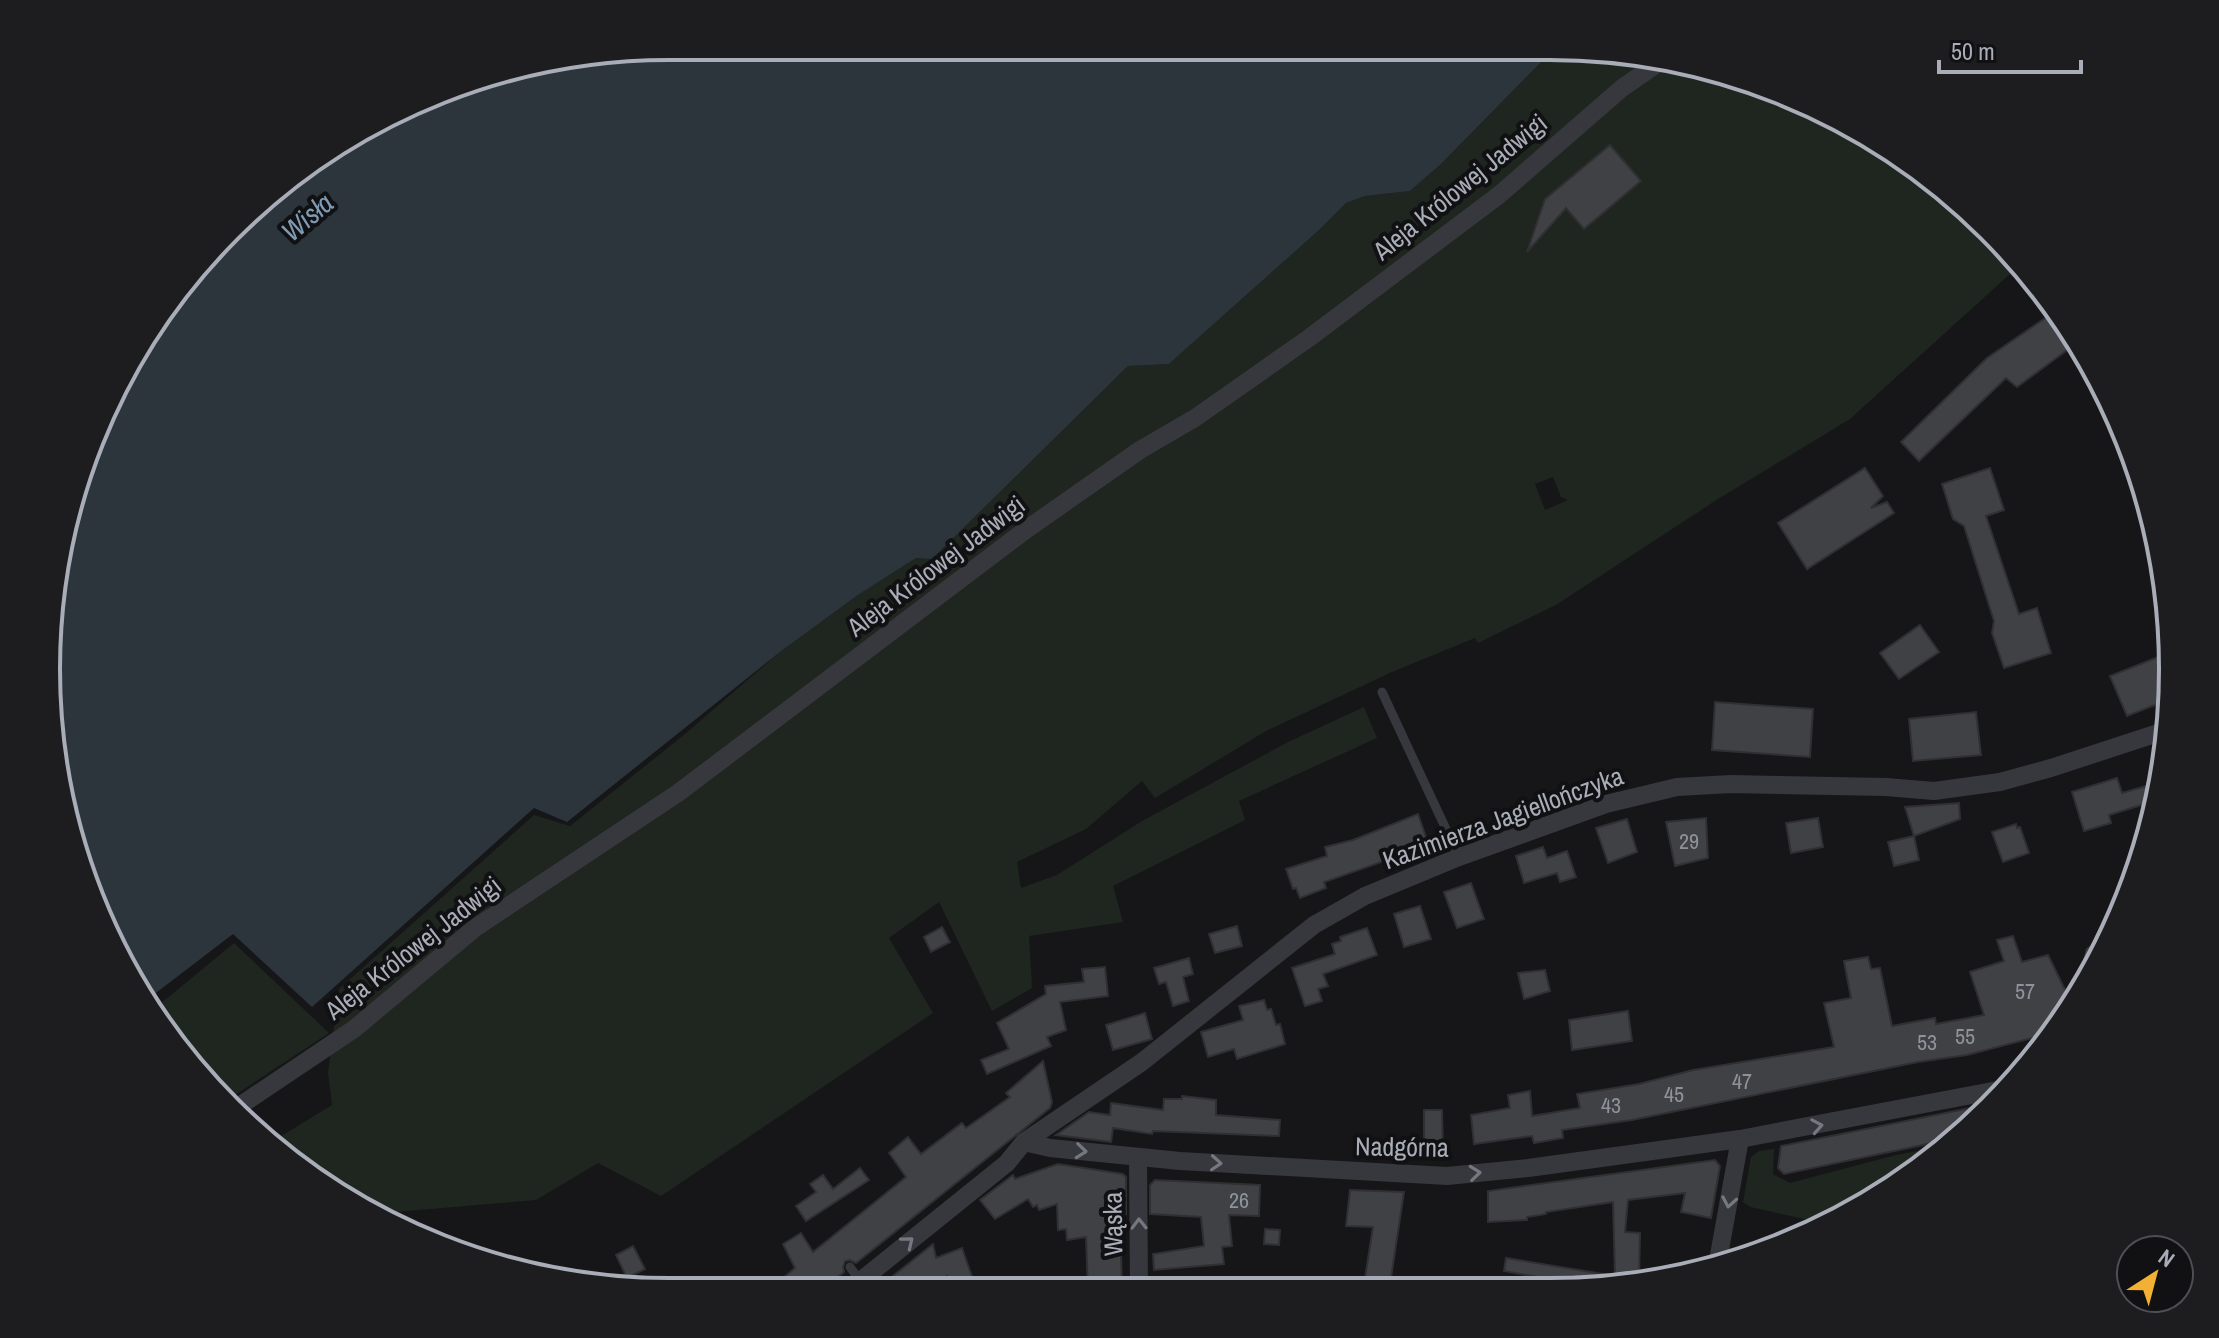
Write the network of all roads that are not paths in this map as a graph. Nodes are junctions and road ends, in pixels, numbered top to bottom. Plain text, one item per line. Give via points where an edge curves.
1 (1650, 69) edge
2 (1382, 692) dead end
3 (2155, 734) edge
4 (1459, 857) junction
5 (1989, 1092) edge
6 (242, 1104) edge
7 (1740, 1139) junction
8 (1021, 1140) junction
9 (1138, 1158) junction
10 (1719, 1254) edge
11 (854, 1278) edge
12 (1139, 1278) edge

1 - 6 street, Aleja Królowej Jadwigi via 1499,195 1309,338 1027,529 678,793 475,928 354,1029
2 - 4 lane
3 - 4 street, Kazimierza Jagiellończyka via 2000,782 1934,791 1677,787 1606,804
4 - 8 street, Kazimierza Jagiellończyka via 1365,896 1314,925 1142,1062
7 -> 5 street, Nadgórna
9 -> 7 street, Nadgórna via 1447,1176
7 -> 10 street
8 -> 9 street, Nadgórna
11 -> 8 street via 1007,1163
12 -> 9 street, Wąska

